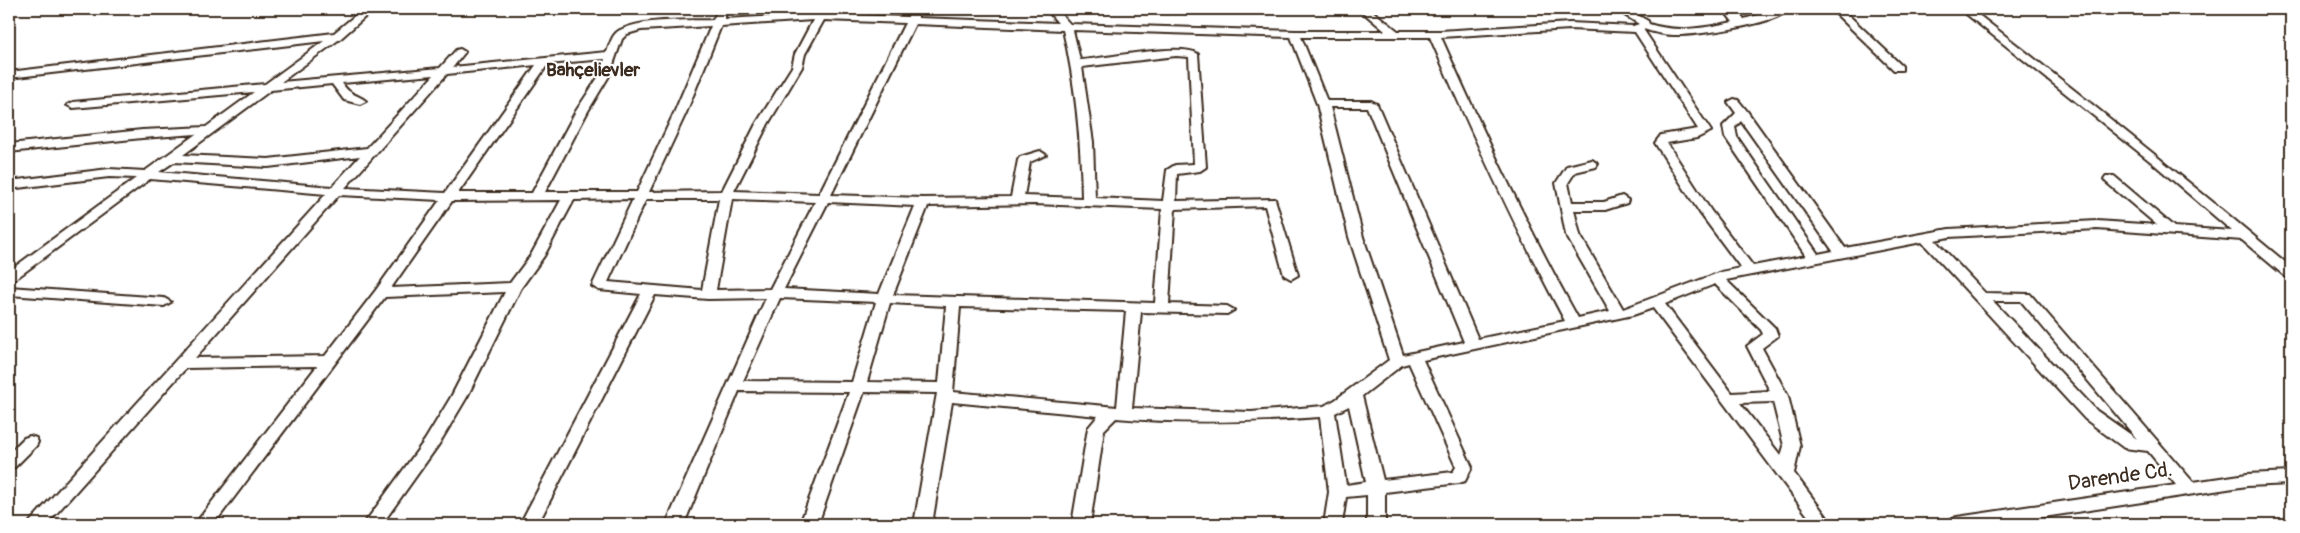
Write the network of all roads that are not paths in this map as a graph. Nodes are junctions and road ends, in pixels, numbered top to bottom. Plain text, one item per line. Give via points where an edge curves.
1 (369, 9) edge
2 (723, 9) edge
3 (1051, 9) edge
4 (1364, 9) edge
5 (1620, 9) edge
6 (1728, 9) edge
7 (1784, 9) edge
8 (1836, 9) edge
9 (1965, 9) edge
10 (822, 13) edge
11 (911, 14) edge
12 (718, 21) junction
13 (1738, 25) junction
14 (1067, 27) junction
15 (1641, 27) junction
16 (1394, 33) junction
17 (1295, 34) junction
18 (1434, 34) junction
19 (337, 36) junction
20 (460, 52) dead end
21 (612, 54) junction
22 (544, 62) junction
23 (1076, 64) junction
24 (1898, 68) dead end
25 (441, 72) junction
26 (9, 74) edge
27 (336, 82) junction
28 (267, 88) junction
29 (360, 101) dead end
30 (1734, 102) dead end
31 (1323, 104) junction
32 (73, 105) dead end
33 (1742, 113) junction
34 (209, 130) junction
35 (9, 148) edge
36 (371, 151) junction
37 (1040, 155) dead end
38 (170, 158) junction
39 (1592, 164) dead end
40 (147, 174) junction
41 (2110, 179) dead end
42 (9, 185) edge
43 (334, 191) junction
44 (537, 195) junction
45 (726, 195) junction
46 (449, 197) junction
47 (570, 197) junction
48 (641, 197) junction
49 (824, 198) junction
50 (1017, 200) junction
51 (1622, 200) dead end
52 (924, 202) junction
53 (1089, 202) junction
54 (1168, 205) junction
55 (1567, 206) junction
56 (2170, 230) junction
57 (2247, 236) junction
58 (1925, 237) junction
59 (1841, 252) junction
60 (1814, 258) junction
61 (1749, 270) junction
62 (2291, 274) edge
63 (1291, 275) dead end
64 (9, 277) edge
65 (1717, 279) junction
66 (514, 287) junction
67 (650, 290) junction
68 (9, 291) edge
69 (381, 293) junction
70 (775, 293) junction
71 (708, 295) junction
72 (1980, 297) junction
73 (884, 299) junction
74 (164, 302) dead end
75 (952, 302) junction
76 (1656, 302) junction
77 (1134, 308) junction
78 (1162, 308) junction
79 (1227, 310) dead end
80 (1619, 314) junction
81 (1574, 323) junction
82 (1473, 345) junction
83 (1414, 358) junction
84 (330, 360) junction
85 (1397, 361) junction
86 (181, 363) junction
87 (732, 386) junction
88 (858, 388) junction
89 (946, 392) junction
90 (1354, 394) junction
91 (1780, 396) junction
92 (1728, 398) junction
93 (1327, 411) junction
94 (1118, 413) junction
95 (30, 442) dead end
96 (2152, 446) junction
97 (9, 463) edge
98 (1785, 474) junction
99 (2291, 478) edge
100 (1376, 488) junction
101 (2189, 489) junction
102 (1338, 492) junction
103 (37, 524) edge
104 (204, 524) edge
105 (373, 524) edge
106 (529, 524) edge
107 (675, 524) edge
108 (810, 524) edge
109 (923, 524) edge
110 (1081, 524) edge
111 (1332, 524) edge
112 (1376, 524) edge
113 (1823, 524) edge
114 (1956, 524) edge

1 - 19 street
2 - 12 street
3 - 14 street
4 - 16 street
5 - 15 street via 1644,24
6 - 13 street via 1739,19
7 - 13 street
8 - 24 street
9 - 57 street
10 - 11 street
10 - 12 street
10 - 45 street via 800,54 797,67 762,124
11 - 14 street
11 - 49 street
12 - 21 street via 658,25 623,32 614,44
12 - 48 street
13 - 15 street via 1683,32
14 - 17 street
14 - 23 street
15 - 18 street via 1534,26
15 - 61 street via 1705,131 1665,138 1660,143 1706,213
16 - 17 street
16 - 18 street
17 - 31 street
18 - 81 street via 1496,174
19 - 26 street
19 - 28 street
20 - 25 street
21 - 22 street
21 - 44 street via 604,76
22 - 25 street
22 - 46 street
23 - 53 street via 1088,142
23 - 54 street via 1166,52 1194,56 1200,167 1175,169 1171,173
25 - 27 street
25 - 36 street
27 - 28 street
27 - 29 street via 348,99
28 - 32 street
28 - 34 street
30 - 33 street
31 - 82 street via 1371,104
31 - 85 street via 1356,237
33 - 59 street
33 - 60 street via 1729,126 1731,137
34 - 35 street
34 - 38 street
36 - 38 street via 268,163
36 - 43 street
37 - 50 street via 1024,160
38 - 40 street
39 - 55 street via 1571,169 1565,175 1562,183
40 - 42 street via 109,173
40 - 43 street
40 - 64 street
41 - 56 street
43 - 46 street
43 - 86 street
44 - 46 street
44 - 47 street
45 - 48 street
45 - 49 street
45 - 71 street
46 - 69 street
47 - 48 street
47 - 66 street via 537,256
48 - 67 street via 599,286
49 - 52 street
49 - 70 street
50 - 52 street
50 - 53 street
51 - 55 street via 1606,206
52 - 73 street
53 - 54 street
54 - 63 street via 1270,202
54 - 78 street
55 - 80 street via 1573,234
56 - 57 street
56 - 58 street via 2097,225 1949,232
57 - 62 street
58 - 59 street
58 - 72 street
59 - 60 street
60 - 61 street
61 - 65 street
65 - 76 street
65 - 91 street via 1768,328 1771,336 1754,346
66 - 69 street
66 - 105 street via 459,397 431,444
67 - 71 street
67 - 106 street
68 - 74 street
69 - 84 street
70 - 71 street
70 - 73 street
70 - 87 street
72 - 96 street via 2091,416 2130,444
72 - 96 street via 2025,297
73 - 75 street
73 - 88 street
75 - 77 street
75 - 89 street
76 - 80 street
76 - 92 street
77 - 78 street
77 - 94 street
78 - 79 street
80 - 81 street
81 - 82 street
82 - 83 street
83 - 85 street
83 - 100 street via 1464,467 1459,477
84 - 86 street
84 - 104 street
85 - 90 street
86 - 103 street
87 - 88 street
87 - 107 street
88 - 89 street
88 - 108 street
89 - 94 street
89 - 109 street
90 - 93 street
90 - 100 street
91 - 92 street
91 - 98 street via 1792,446
92 - 98 street
93 - 94 street via 1250,417
93 - 102 street
94 - 110 street via 1096,428
95 - 97 street
96 - 101 street
98 - 113 street
99 - 101 street, Darende Cd. via 2248,480
100 - 102 street
100 - 112 street
101 - 114 street, Darende Cd.
102 - 111 street

